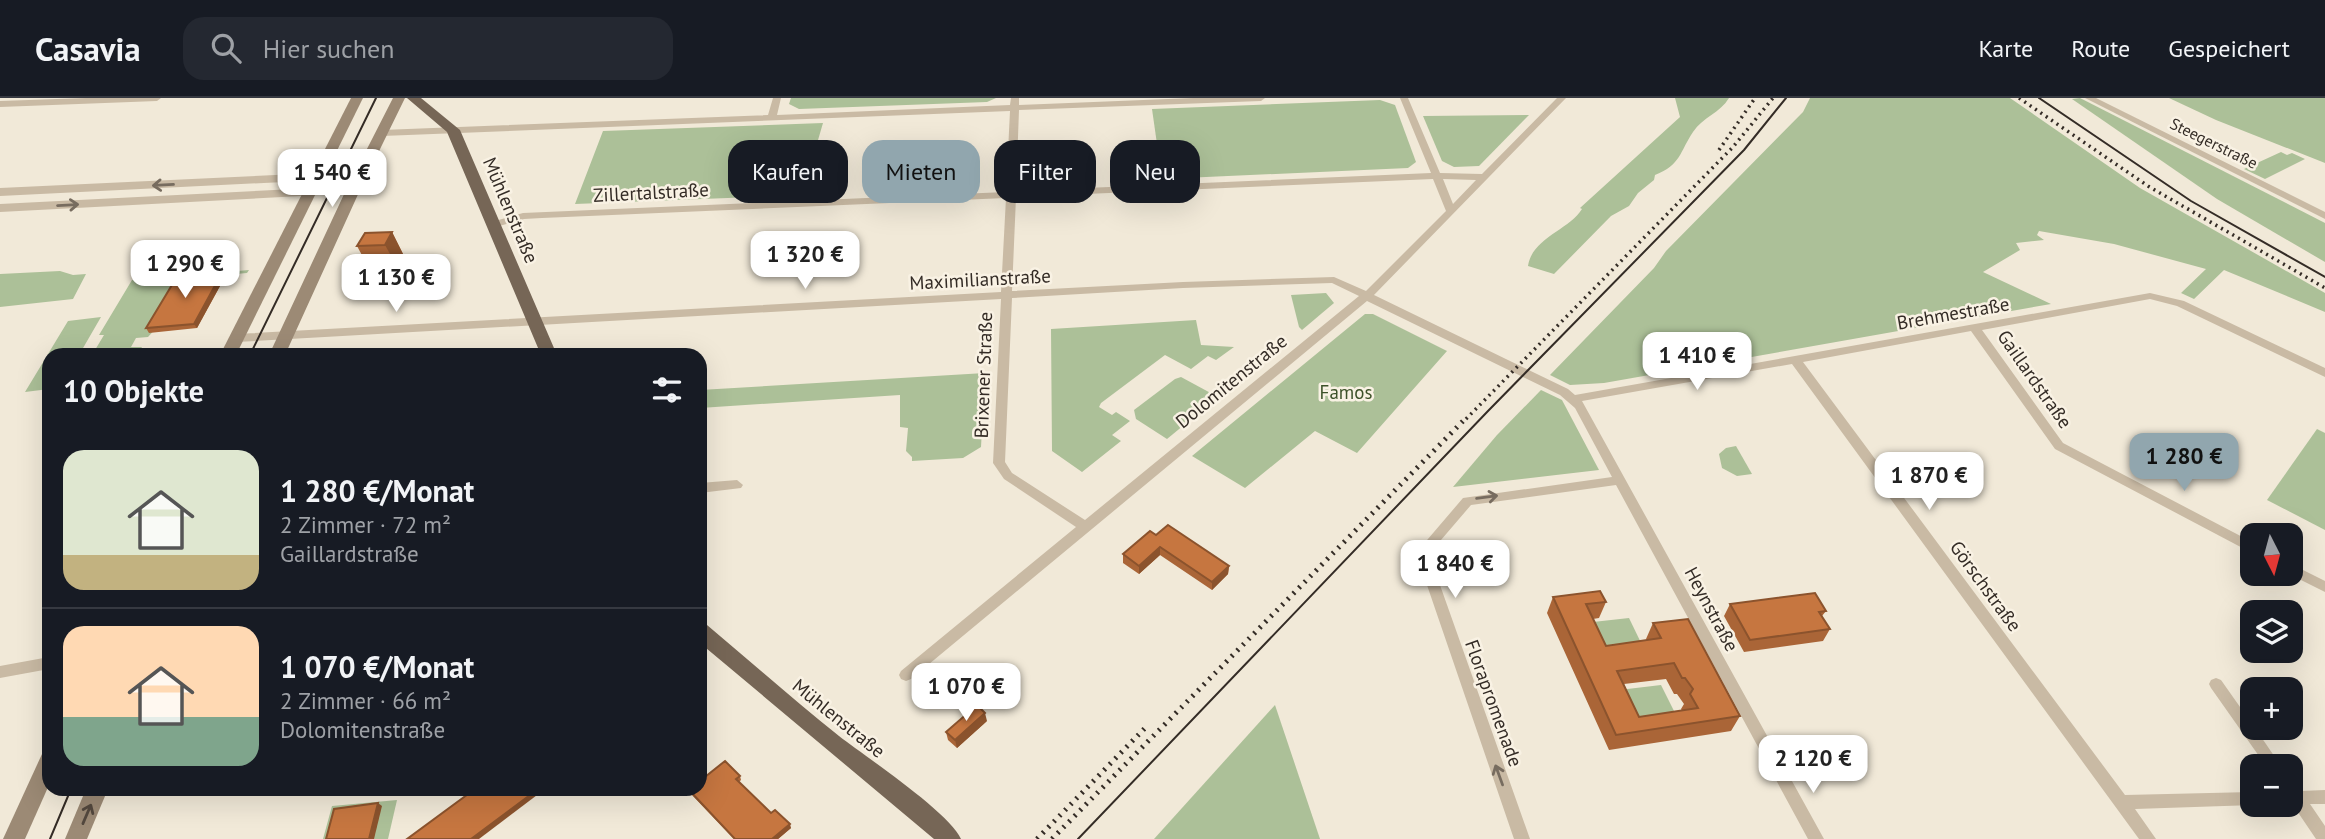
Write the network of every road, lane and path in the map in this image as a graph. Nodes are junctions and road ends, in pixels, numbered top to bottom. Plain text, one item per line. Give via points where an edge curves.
1 (157, 98) edge
2 (357, 98) edge
3 (399, 98) edge
4 (413, 98) edge
5 (777, 98) edge
6 (1261, 98) edge
7 (1404, 98) edge
8 (1562, 98) edge
9 (2089, 98) edge
10 (1015, 103) edge
11 (0, 104) edge
12 (772, 117) junction
13 (453, 130) junction
14 (382, 133) junction
15 (1013, 140) edge
16 (360, 175) junction
17 (1435, 176) junction
18 (316, 177) junction
19 (1484, 177) junction
20 (107, 187) junction
21 (353, 190) junction
22 (1096, 190) edge
23 (0, 192) edge
24 (309, 194) junction
25 (994, 195) edge
26 (1011, 203) edge
27 (93, 204) junction
28 (0, 208) edge
29 (1451, 211) junction
30 (2325, 216) edge
31 (492, 225) junction
32 (1006, 295) junction
33 (1368, 295) junction
34 (533, 322) junction
35 (1974, 327) junction
36 (285, 335) junction
37 (236, 338) junction
38 (231, 348) edge
39 (280, 348) edge
40 (546, 348) edge
41 (1795, 359) junction
42 (2325, 373) edge
43 (1573, 399) junction
44 (1620, 480) junction
45 (737, 485) dead end
46 (707, 487) edge
47 (1084, 526) junction
48 (2240, 542) edge
49 (2303, 575) edge
50 (2325, 587) edge
51 (707, 637) edge
52 (42, 664) edge
53 (0, 672) edge
54 (906, 675) dead end
55 (2216, 684) dead end
56 (2266, 754) edge
57 (42, 776) edge
58 (94, 796) edge
59 (2303, 796) edge
60 (2325, 797) edge
61 (2240, 799) edge
62 (2121, 802) junction
63 (2303, 809) edge
64 (13, 839) edge
65 (76, 839) edge
66 (950, 839) edge
67 (1522, 839) edge
68 (1816, 839) edge
69 (2148, 839) edge
70 (2325, 839) edge

1 - 11 street
2 - 18 main road
3 - 14 main road
4 - 13 main road, Mühlenstraße
5 - 12 street
6 - 10 street
7 - 17 street
8 - 19 street, Dolomitenstraße
9 - 30 street, Steegerstraße
10 - 12 street
10 - 15 street, Brixener Straße
12 - 13 street
13 - 14 street
13 - 31 main road, Mühlenstraße
14 - 16 main road
16 - 18 street
16 - 21 main road
17 - 19 street, Zillertalstraße
17 - 22 street, Zillertalstraße
17 - 29 street
18 -> 20 street
18 - 24 main road
19 - 29 street, Dolomitenstraße
20 - 23 street
20 - 27 street
21 - 24 street
21 - 36 main road
24 - 27 street
24 - 37 main road
25 - 31 street, Zillertalstraße via 523,216
26 - 32 street, Brixener Straße
28 -> 27 street
29 - 33 street, Dolomitenstraße
31 - 34 main road, Mühlenstraße
32 - 33 street, Maximilianstraße via 1321,278
32 - 34 street, Maximilianstraße
32 - 47 street, Brixener Straße via 999,463 1008,476
33 - 43 street, Maximilianstraße
33 - 47 street, Dolomitenstraße
34 - 36 street, Maximilianstraße
34 - 40 main road, Mühlenstraße
35 - 41 street, Brehmestraße
35 - 42 street, Brehmestraße via 2159,297
35 - 48 street, Gaillardstraße via 2059,446
36 - 37 street, Maximilianstraße
36 - 39 main road
37 - 38 main road
41 - 43 street, Brehmestraße
41 - 62 street, Görschstraße
43 - 44 street, Heynstraße
67 -> 44 street, Florapromenade via 1422,553 1467,501
44 - 68 street, Heynstraße
45 - 46 street
47 - 54 street, Dolomitenstraße
49 - 50 street
51 - 66 main road, Mühlenstraße
52 - 53 street
55 - 56 street
57 - 64 main road
65 -> 58 main road
59 - 60 street
61 - 62 street
62 - 69 street, Görschstraße
63 - 70 street

